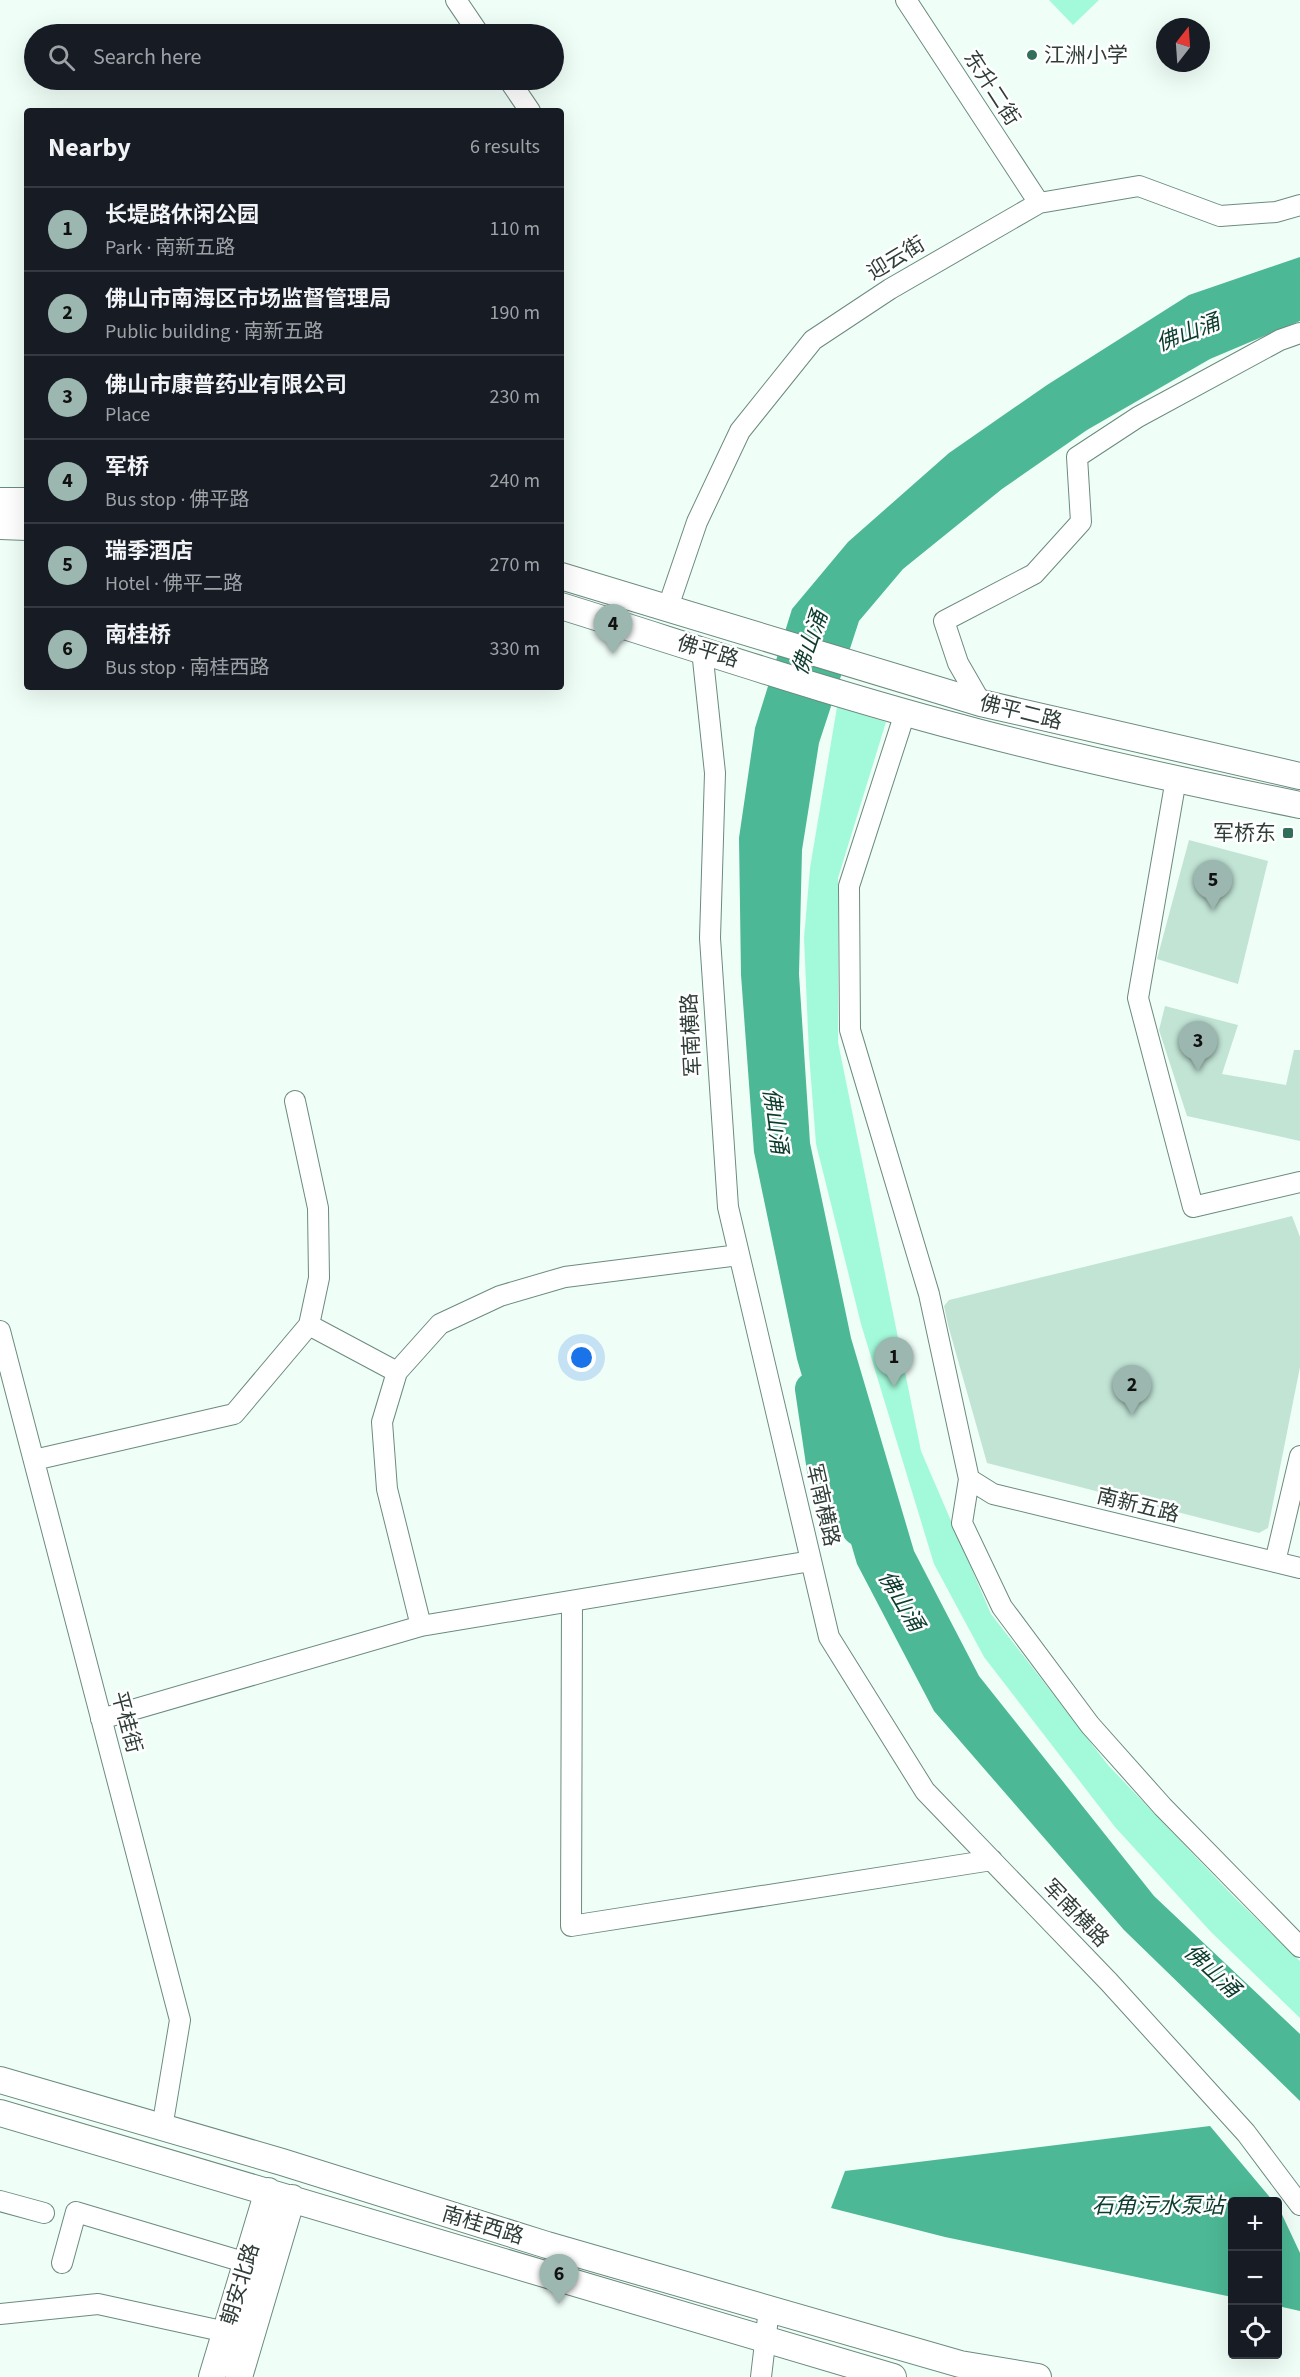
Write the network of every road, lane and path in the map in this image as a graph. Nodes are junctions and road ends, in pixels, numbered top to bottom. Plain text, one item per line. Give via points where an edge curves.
1 (456, 0) edge
2 (906, 0) edge
3 (472, 24) edge
4 (516, 90) edge
5 (528, 108) edge
6 (1039, 203) junction
7 (1300, 205) edge
8 (1300, 333) edge
9 (0, 501) edge
10 (24, 501) edge
11 (0, 526) edge
12 (24, 527) edge
13 (564, 577) edge
14 (564, 607) edge
15 (668, 607) junction
16 (746, 631) joint
17 (702, 650) junction
18 (854, 697) joint
19 (981, 703) junction
20 (905, 713) junction
21 (1300, 776) edge
22 (1176, 780) junction
23 (1300, 805) edge
24 (295, 1101) dead end
25 (1300, 1182) edge
26 (739, 1255) junction
27 (309, 1325) junction
28 (0, 1331) edge
29 (397, 1372) junction
30 (1300, 1456) edge
31 (34, 1460) junction
32 (969, 1479) junction
33 (811, 1562) junction
34 (1275, 1562) junction
35 (1300, 1568) edge
36 (572, 1601) junction
37 (421, 1626) junction
38 (101, 1719) junction
39 (992, 1860) junction
40 (1300, 1947) edge
41 (0, 2080) edge
42 (0, 2113) edge
43 (162, 2128) junction
44 (268, 2191) junction
45 (292, 2198) junction
46 (0, 2200) edge
47 (1300, 2205) edge
48 (44, 2213) dead end
49 (247, 2262) junction
50 (62, 2264) dead end
51 (769, 2309) junction
52 (0, 2314) edge
53 (226, 2331) junction
54 (251, 2338) junction
55 (764, 2340) junction
56 (212, 2377) edge
57 (239, 2377) edge
58 (761, 2377) edge
59 (893, 2377) edge
60 (1038, 2377) edge

1 - 3 street
2 - 6 street, 东升二街
4 - 5 street
6 - 7 street, 迎云街 via 1138,186 1220,216 1276,212
6 - 15 street, 迎云街 via 890,289 813,340 740,431 697,522
8 - 19 street via 1138,417 1077,457 1081,522 1034,574 944,621 958,663
9 - 10 main road
11 - 12 main road
13 - 15 main road, 佛平路
14 - 17 main road, 佛平路
15 - 16 main road, 佛平路
16 - 19 main road, 佛平二路
17 - 18 main road, 佛平路
17 - 26 street, 军南横路 via 715,773 710,938 717,1072 728,1207
18 - 20 main road, 佛平二路
19 - 21 main road, 佛平二路
20 - 22 main road, 佛平二路
20 - 32 street via 849,886 850,1030 929,1294
22 - 23 main road, 佛平二路
22 - 25 street via 1138,998 1193,1207
24 - 27 street via 318,1208 319,1278
26 - 29 street via 565,1277 500,1296 440,1324
26 - 33 street, 军南横路
27 - 29 street
27 - 31 street via 234,1414
28 - 31 street, 平桂街
29 - 37 street via 382,1422 387,1489
30 - 34 street
31 - 38 street, 平桂街
32 - 34 street, 南新五路 via 993,1494
32 - 40 street via 962,1523 1002,1607 1097,1733 1163,1807
33 - 36 street
33 - 39 street, 军南横路 via 829,1637 925,1791
34 - 35 street, 南新五路
36 - 37 street
36 - 39 street via 571,1926
37 - 38 street
38 - 43 street, 平桂街 via 180,2020
39 - 47 street, 军南横路 via 1246,2133
41 - 43 main road, 南桂西路
42 - 44 main road, 南桂西路
43 - 51 main road, 南桂西路
44 - 45 main road, 南桂西路
44 - 49 main road, 朝安北路
45 - 54 main road, 朝安北路
45 - 55 main road, 南桂西路
46 - 48 street
49 - 50 street via 76,2212
49 - 53 main road, 朝安北路
51 - 55 street
51 - 60 main road, 南桂西路 via 960,2364
52 - 53 street via 98,2304
53 - 54 street
53 - 56 main road, 朝安北路
54 - 57 main road, 朝安北路
55 - 58 street
55 - 59 main road, 南桂西路

